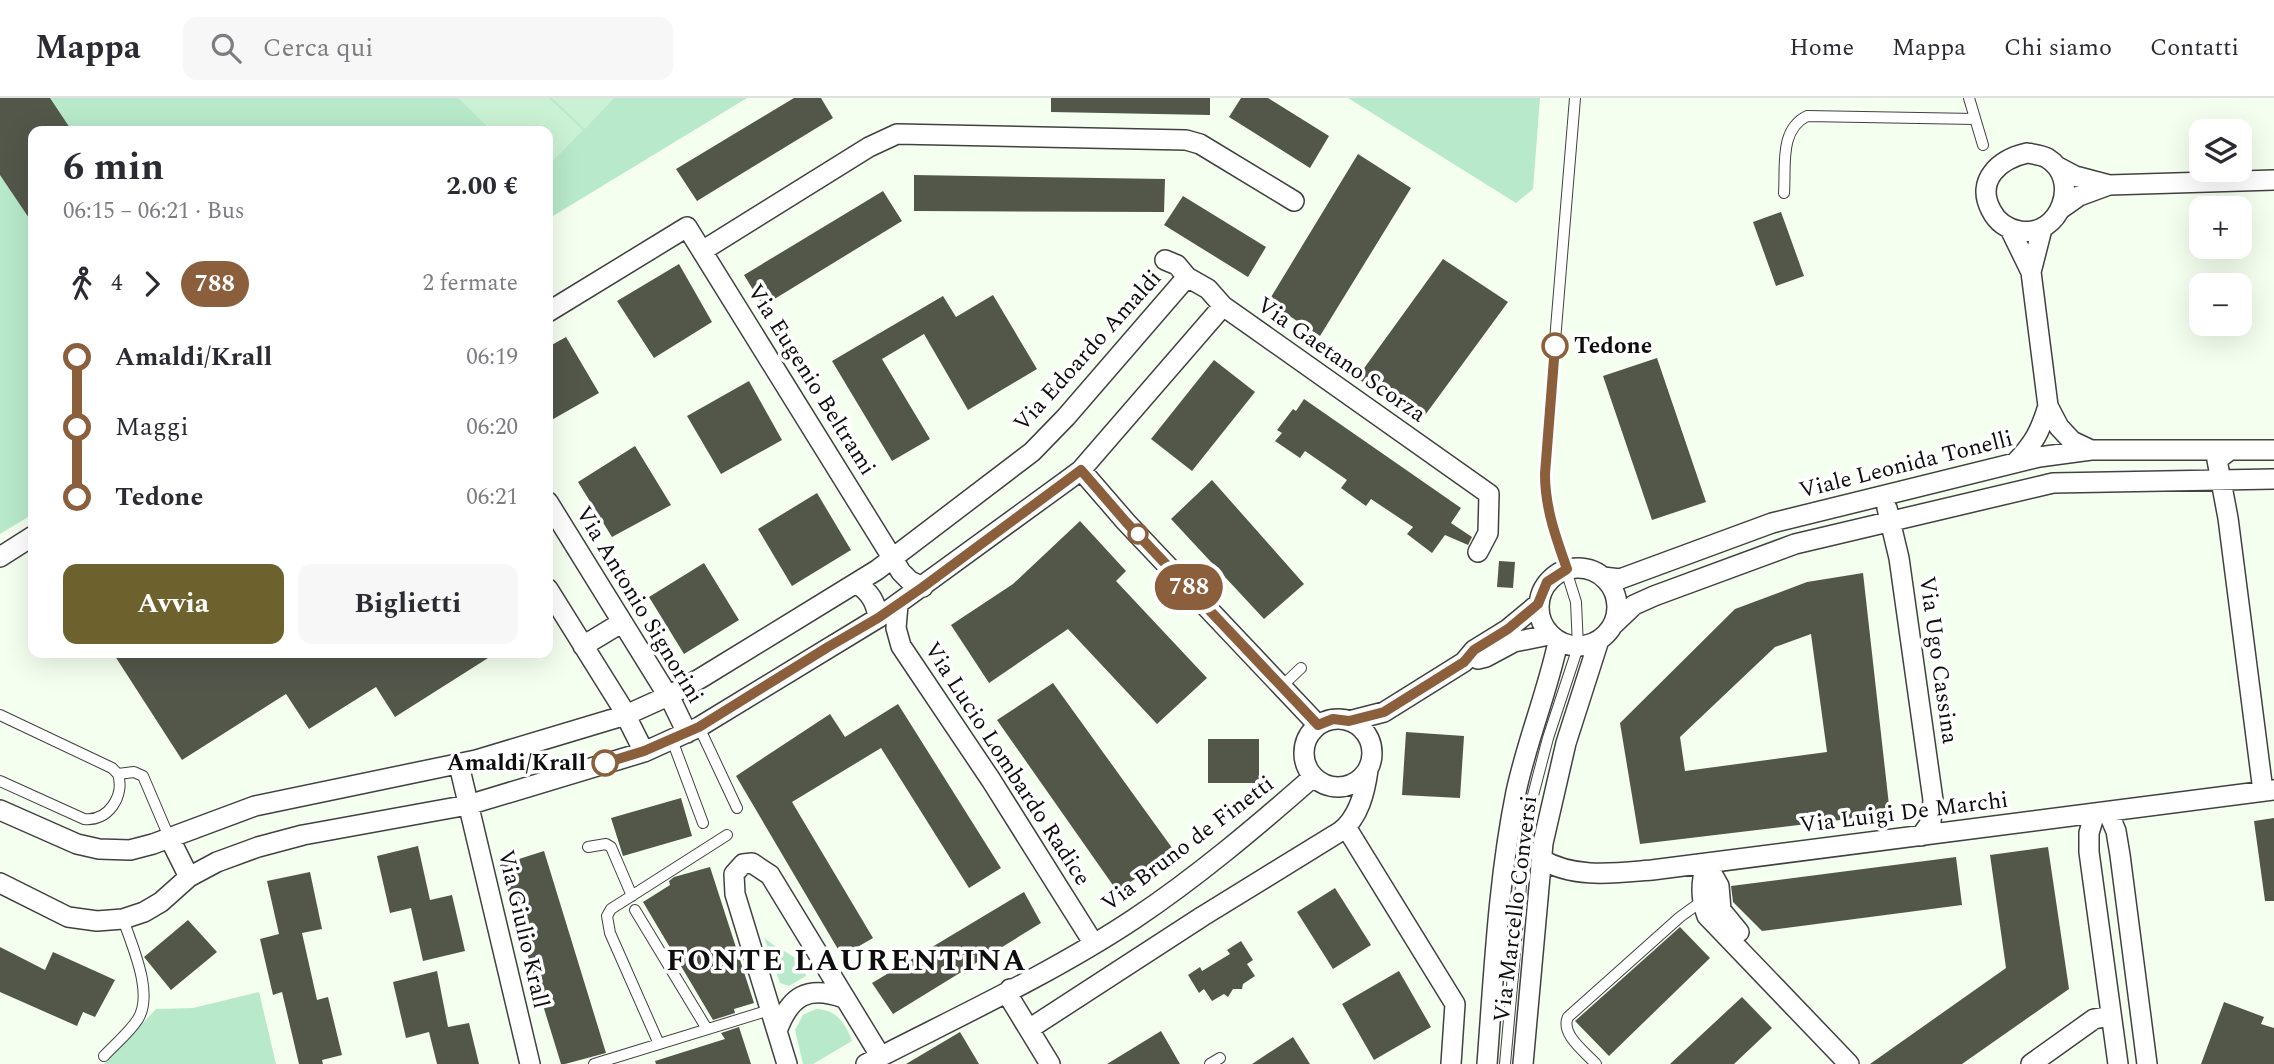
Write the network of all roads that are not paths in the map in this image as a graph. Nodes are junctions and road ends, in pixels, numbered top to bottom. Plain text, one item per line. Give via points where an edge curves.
1 (1575, 98) edge
2 (1969, 98) edge
3 (1975, 119) junction
4 (1983, 145) dead end
5 (2058, 167) junction
6 (2274, 180) edge
7 (2109, 185) junction
8 (1784, 193) dead end
9 (1294, 201) dead end
10 (2062, 208) junction
11 (2010, 229) junction
12 (2042, 229) junction
13 (702, 251) junction
14 (1164, 260) dead end
15 (2031, 272) junction
16 (1187, 277) junction
17 (1223, 306) junction
18 (553, 309) edge
19 (2048, 406) junction
20 (2091, 450) junction
21 (2230, 450) junction
22 (2274, 450) edge
23 (2016, 462) junction
24 (1081, 470) junction
25 (2221, 479) junction
26 (2274, 479) edge
27 (1895, 492) junction
28 (553, 510) edge
29 (1888, 521) junction
30 (28, 539) edge
31 (1478, 552) dead end
32 (0, 557) edge
33 (893, 559) junction
34 (1567, 569) junction
35 (1603, 577) junction
36 (856, 583) junction
37 (923, 587) junction
38 (553, 597) edge
39 (1538, 604) junction
40 (898, 605) junction
41 (878, 618) junction
42 (621, 623) junction
43 (1614, 624) junction
44 (1599, 640) junction
45 (1562, 641) junction
46 (583, 646) junction
47 (1466, 660) junction
48 (1301, 668) dead end
49 (1283, 685) junction
50 (668, 696) junction
51 (1384, 712) junction
52 (0, 715) edge
53 (626, 715) junction
54 (1349, 721) junction
55 (1318, 725) junction
56 (686, 734) junction
57 (1369, 739) junction
58 (644, 751) junction
59 (459, 765) junction
60 (1368, 770) junction
61 (118, 774) junction
62 (1313, 777) junction
63 (0, 781) edge
64 (2268, 791) edge
65 (468, 805) junction
66 (737, 808) dead end
67 (0, 810) edge
68 (2101, 812) junction
69 (703, 823) dead end
70 (1346, 827) junction
71 (727, 835) dead end
72 (1921, 836) junction
73 (169, 837) junction
74 (588, 847) dead end
75 (1541, 859) junction
76 (1706, 863) junction
77 (190, 877) junction
78 (0, 883) edge
79 (632, 896) junction
80 (1702, 901) junction
81 (635, 910) dead end
82 (124, 919) junction
83 (1094, 944) junction
84 (2134, 970) junction
85 (2105, 974) junction
86 (1010, 989) junction
87 (844, 998) junction
88 (770, 1010) junction
89 (2111, 1016) junction
90 (707, 1029) junction
91 (1029, 1030) junction
92 (777, 1031) junction
93 (659, 1044) junction
94 (104, 1056) dead end
95 (1220, 1058) dead end
96 (874, 1060) edge
97 (530, 1064) edge
98 (594, 1064) edge
99 (787, 1064) edge
100 (1049, 1064) edge
101 (1210, 1064) edge
102 (1451, 1064) edge
103 (1487, 1064) edge
104 (1505, 1064) edge
105 (1523, 1064) edge
106 (1596, 1064) edge
107 (1849, 1064) edge
108 (1858, 1064) edge
109 (2031, 1064) edge
110 (2118, 1064) edge
111 (2147, 1064) edge

1 - 34 lane via 1545,474 1549,516
2 - 3 lane
3 - 4 lane
3 - 8 lane via 1807,116 1794,124 1787,138
5 - 7 street
5 - 10 street via 2064,181
5 - 11 street via 2027,153 1998,165 1986,193 1989,208
6 - 7 street
7 - 10 street
9 - 13 street via 1186,140 897,134
10 - 12 street
11 - 12 street
11 - 15 street
12 - 15 street
13 - 18 street, Via Eugenio Beltrami via 687,228
13 - 33 street, Via Eugenio Beltrami
14 - 16 street via 1177,265
15 - 19 street
16 - 17 street, Via Edoardo Amaldi via 1208,289
16 - 33 street, Via Edoardo Amaldi via 1044,442
17 - 24 street
17 - 31 street, Via Gaetano Scorza via 1489,494 1488,533
19 - 20 street via 2072,441
19 - 23 street via 2033,445
20 - 21 street, Viale Leonida Tonelli
20 - 23 street, Viale Leonida Tonelli
21 - 22 street, Viale Leonida Tonelli
21 - 25 street via 2217,460
23 - 27 street, Viale Leonida Tonelli
24 - 37 street
24 - 49 street
25 - 26 street
25 - 29 street via 2053,483
25 - 64 street
27 - 29 street via 1887,506
27 - 35 street, Viale Leonida Tonelli via 1772,523 1620,579
28 - 42 street, Via Antonio Signorini
29 - 43 street via 1795,544 1666,592 1634,605
29 - 72 street, Via Ugo Cassina via 1899,558 1933,800 1931,822
30 - 32 street
33 - 36 street, Via Edoardo Amaldi
33 - 37 street via 903,575
34 - 35 street via 1588,569
34 - 39 street via 1547,582
34 - 45 lane via 1576,602
35 - 43 street via 1616,599
36 - 41 street via 873,599
36 - 50 street, Via Edoardo Amaldi
37 - 40 street
38 - 46 street
39 - 45 street via 1543,626
39 - 47 street
40 - 41 street
40 - 83 street, Via Lucio Lombardo Radice via 901,646
41 - 56 street
42 - 46 street
42 - 50 street, Via Antonio Signorini
43 - 44 street
44 - 45 street via 1588,646
44 - 75 street, Via Marcello Conversi via 1561,761
45 - 47 street via 1514,642 1486,657
45 - 103 street, Via Marcello Conversi via 1525,753 1506,846
45 - 104 lane, Via Marcello Conversi via 1545,750 1528,821
46 - 53 street
47 - 51 street
48 - 49 lane
49 - 55 street
50 - 53 street, Via Edoardo Amaldi
50 - 56 street, Via Antonio Signorini
51 - 54 street
51 - 57 street
52 - 61 lane
53 - 58 street
53 - 59 street, Via Edoardo Amaldi
54 - 55 street via 1333,719
54 - 57 street
55 - 62 street via 1304,750
56 - 58 street
56 - 66 lane
56 - 69 lane
57 - 60 street
58 - 65 street
59 - 65 street
59 - 73 street, Via Edoardo Amaldi via 281,799
60 - 62 street via 1342,787
60 - 70 street via 1361,802
61 - 63 lane via 115,801 96,820 84,819
61 - 73 lane via 143,776
62 - 83 street, Via Bruno de Finetti via 1176,890
64 - 68 street, Via Luigi De Marchi
65 - 77 street via 279,841 217,862
65 - 97 street, Via Giulio Krall
67 - 73 street, Via Edoardo Amaldi via 99,849 130,850
68 - 72 street, Via Luigi De Marchi
68 - 84 street via 2116,831
68 - 85 street via 2089,833 2089,852
70 - 91 street
70 - 102 street via 1455,1004
71 - 79 lane
72 - 76 street, Via Luigi De Marchi
73 - 77 street
74 - 79 lane via 611,847
75 - 76 street, Via Luigi De Marchi via 1569,871 1615,873
75 - 105 street, Via Marcello Conversi
76 - 80 street
76 - 108 street via 1719,886 1721,910
77 - 82 street via 161,902
78 - 82 street via 68,916
79 - 93 lane via 611,909 607,916 610,933
80 - 106 lane via 1568,1017 1566,1032
80 - 107 street via 1707,916
81 - 90 lane
82 - 94 lane via 144,999 138,1019
83 - 86 street, Via Bruno de Finetti
84 - 85 street
84 - 111 street
85 - 89 street
86 - 91 street via 1010,1000
86 - 96 street, Via Bruno de Finetti
87 - 88 street via 769,875 747,863 736,869 733,887
87 - 92 street via 821,992 801,996 788,1008
87 - 96 street
88 - 90 lane
88 - 92 street
89 - 109 street via 2094,1019
89 - 110 street
90 - 93 lane
91 - 100 street
92 - 99 street
93 - 98 lane
95 - 101 lane

